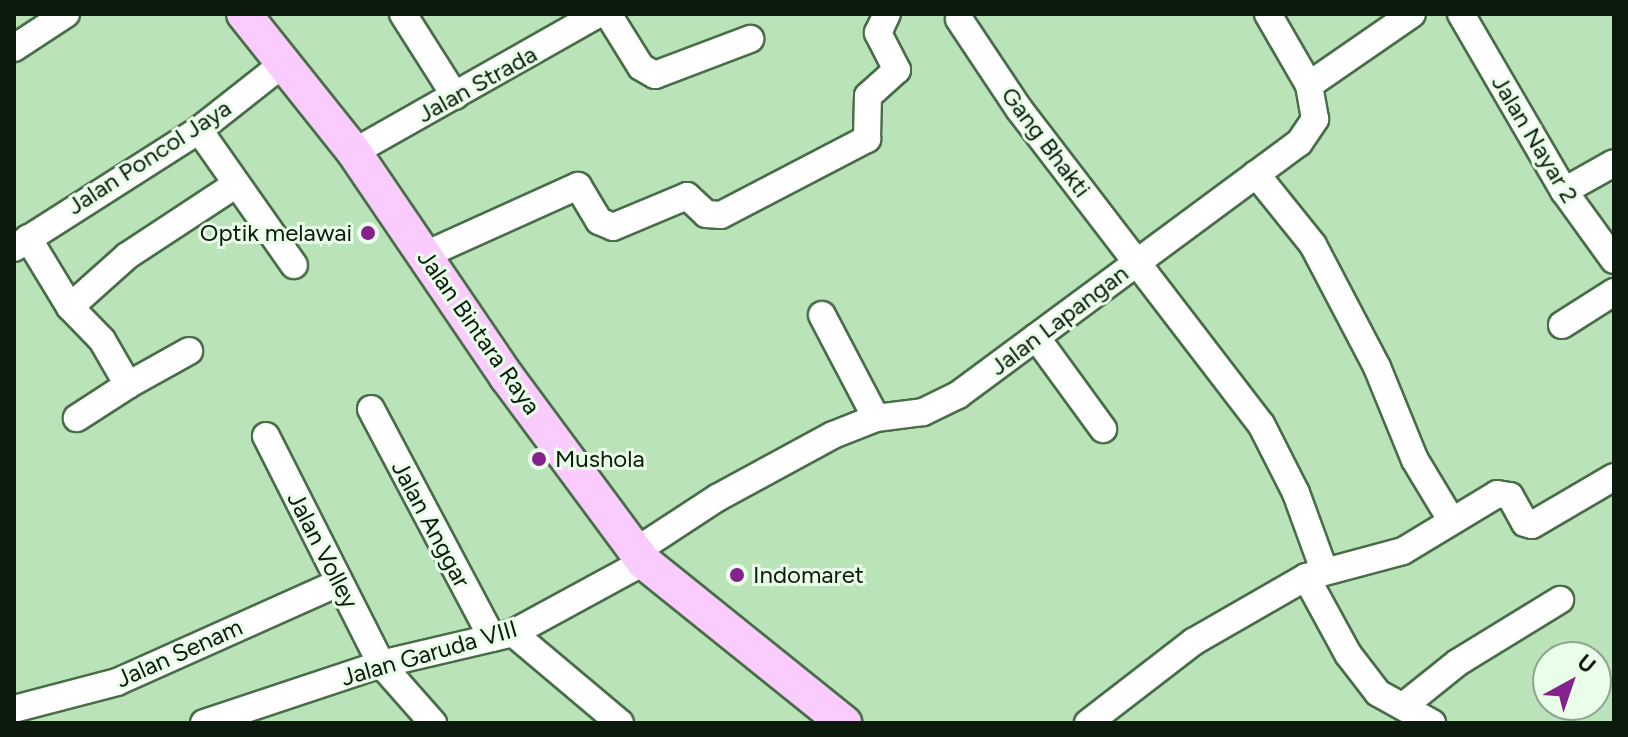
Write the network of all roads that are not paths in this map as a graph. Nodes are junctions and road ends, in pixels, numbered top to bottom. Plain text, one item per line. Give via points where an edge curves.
1 (66, 14) edge
2 (244, 14) edge
3 (403, 14) edge
4 (598, 14) edge
5 (608, 14) edge
6 (887, 14) edge
7 (1268, 14) edge
8 (1412, 14) edge
9 (1461, 14) edge
10 (959, 19) dead end
11 (750, 39) dead end
12 (14, 48) edge
13 (283, 64) junction
14 (1309, 85) junction
15 (455, 96) junction
16 (199, 130) junction
17 (354, 152) junction
18 (1614, 163) edge
19 (1256, 174) junction
20 (235, 185) junction
21 (1564, 191) junction
22 (21, 243) edge
23 (1611, 247) edge
24 (425, 255) junction
25 (1138, 261) junction
26 (294, 265) dead end
27 (1614, 292) edge
28 (70, 307) junction
29 (822, 315) dead end
30 (1562, 325) dead end
31 (1036, 337) junction
32 (189, 351) dead end
33 (128, 385) junction
34 (371, 409) dead end
35 (77, 418) dead end
36 (876, 418) junction
37 (1103, 429) dead end
38 (266, 436) dead end
39 (1614, 477) edge
40 (1450, 518) junction
41 (640, 556) junction
42 (1315, 573) junction
43 (338, 583) junction
44 (1560, 600) dead end
45 (502, 636) junction
46 (381, 664) junction
47 (1406, 704) junction
48 (14, 709) edge
49 (204, 723) edge
50 (433, 723) edge
51 (620, 723) edge
52 (844, 723) edge
53 (1088, 723) edge
54 (1432, 723) edge

1 - 12 street
2 - 13 main road, Jalan Bintara Raya
3 - 15 street
4 - 15 street, Jalan Strada
5 - 11 street via 641,67 655,75
6 - 24 street via 878,33 897,70 868,96 867,139 721,215 706,214 687,196 613,227 599,221 578,186
7 - 14 street
8 - 14 street
9 - 21 street, Jalan Nayar 2
10 - 25 street, Gang Bhakti via 1019,109
13 - 16 street, Jalan Poncol Jaya
13 - 17 main road, Jalan Bintara Raya
14 - 19 street, Jalan Lapangan via 1315,119 1309,131
15 - 17 street, Jalan Strada
16 - 20 street
16 - 22 street, Jalan Poncol Jaya
17 - 24 main road, Jalan Bintara Raya
18 - 21 street
19 - 25 street, Jalan Lapangan
19 - 40 street via 1313,245 1377,367 1415,460
20 - 26 street
20 - 28 street via 127,256
21 - 23 street, Jalan Nayar 2
22 - 28 street
24 - 41 main road, Jalan Bintara Raya via 507,377
25 - 31 street, Jalan Lapangan
25 - 42 street, Gang Bhakti via 1261,424 1296,493
27 - 30 street
28 - 33 street via 102,340
29 - 36 street
31 - 36 street, Jalan Lapangan via 935,406
31 - 37 street
32 - 33 street
33 - 35 street
34 - 45 street, Jalan Anggar
36 - 41 street, Jalan Lapangan via 833,435 717,498
38 - 43 street, Jalan Volley
39 - 40 street via 1532,525 1503,493
40 - 42 street via 1403,551
41 - 45 street, Jalan Garuda VIII
41 - 52 main road, Jalan Bintara Raya
42 - 47 street, Gang Bhakti via 1348,654 1378,693
42 - 53 street via 1193,642
43 - 46 street, Jalan Volley
43 - 48 street, Jalan Senam via 117,682
44 - 47 street via 1457,663
45 - 46 street, Jalan Garuda VIII
45 - 51 street
46 - 49 street, Jalan Garuda VIII
46 - 50 street, Jalan Volley
47 - 54 street, Gang Bhakti

